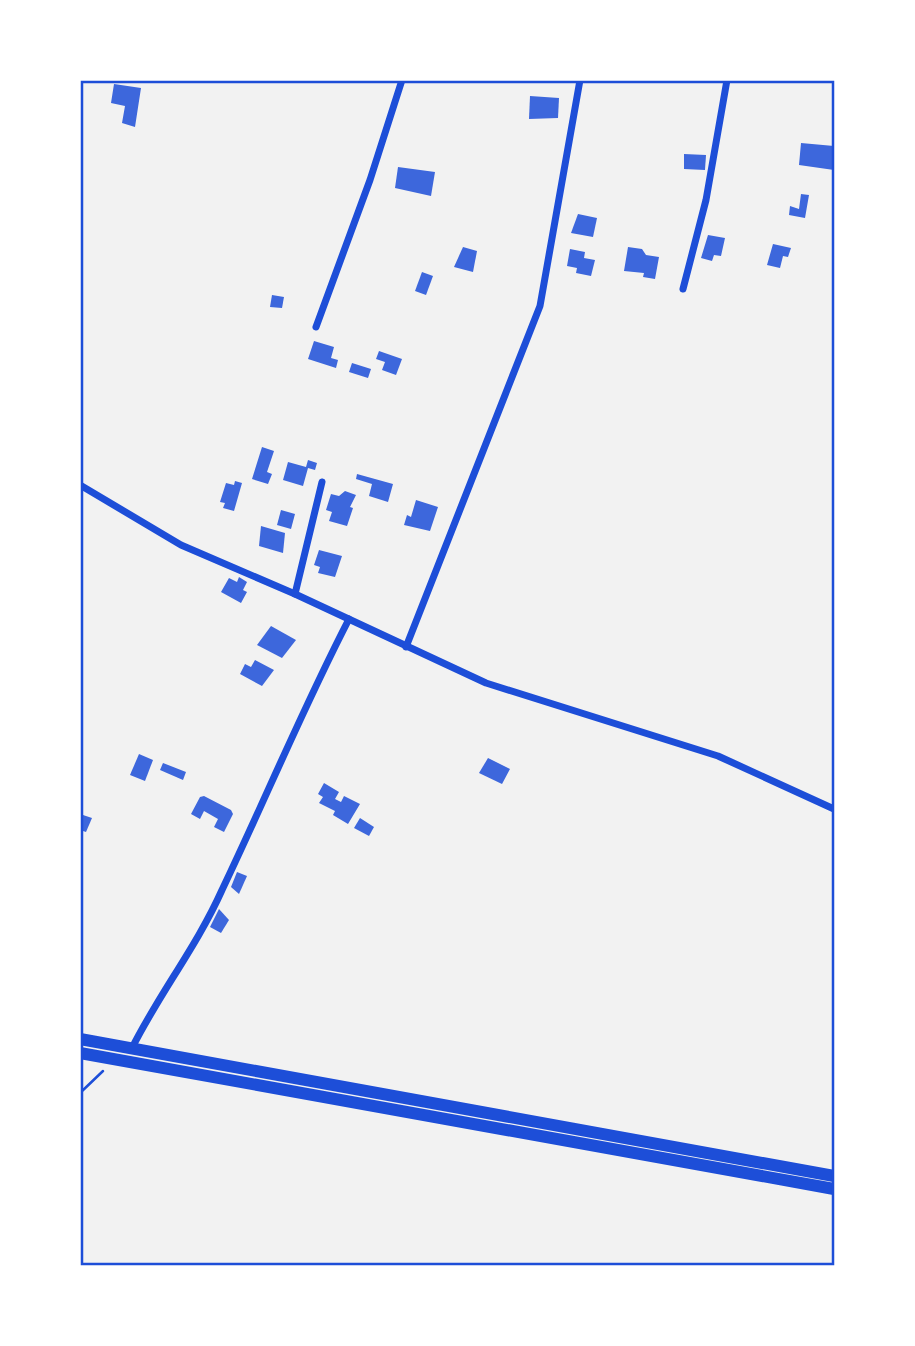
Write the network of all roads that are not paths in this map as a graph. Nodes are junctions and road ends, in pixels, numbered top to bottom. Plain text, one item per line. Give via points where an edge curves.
1 (402, 80) edge
2 (580, 80) edge
3 (727, 80) edge
4 (683, 289) dead end
5 (316, 327) dead end
6 (322, 482) dead end
7 (80, 485) edge
8 (295, 594) junction
9 (349, 618) junction
10 (407, 648) junction
11 (835, 809) edge
12 (80, 1039) edge
13 (132, 1048) junction
14 (80, 1053) edge
15 (835, 1176) edge
16 (835, 1189) edge

1 - 5 street
2 - 10 street via 541,306
3 - 4 street via 706,200
6 - 8 street
7 - 8 street via 181,545
8 - 9 street
9 - 10 street
9 - 13 street via 310,692 222,892
10 - 11 street via 486,683 718,756
12 - 13 main road
13 - 15 main road
14 - 16 main road

